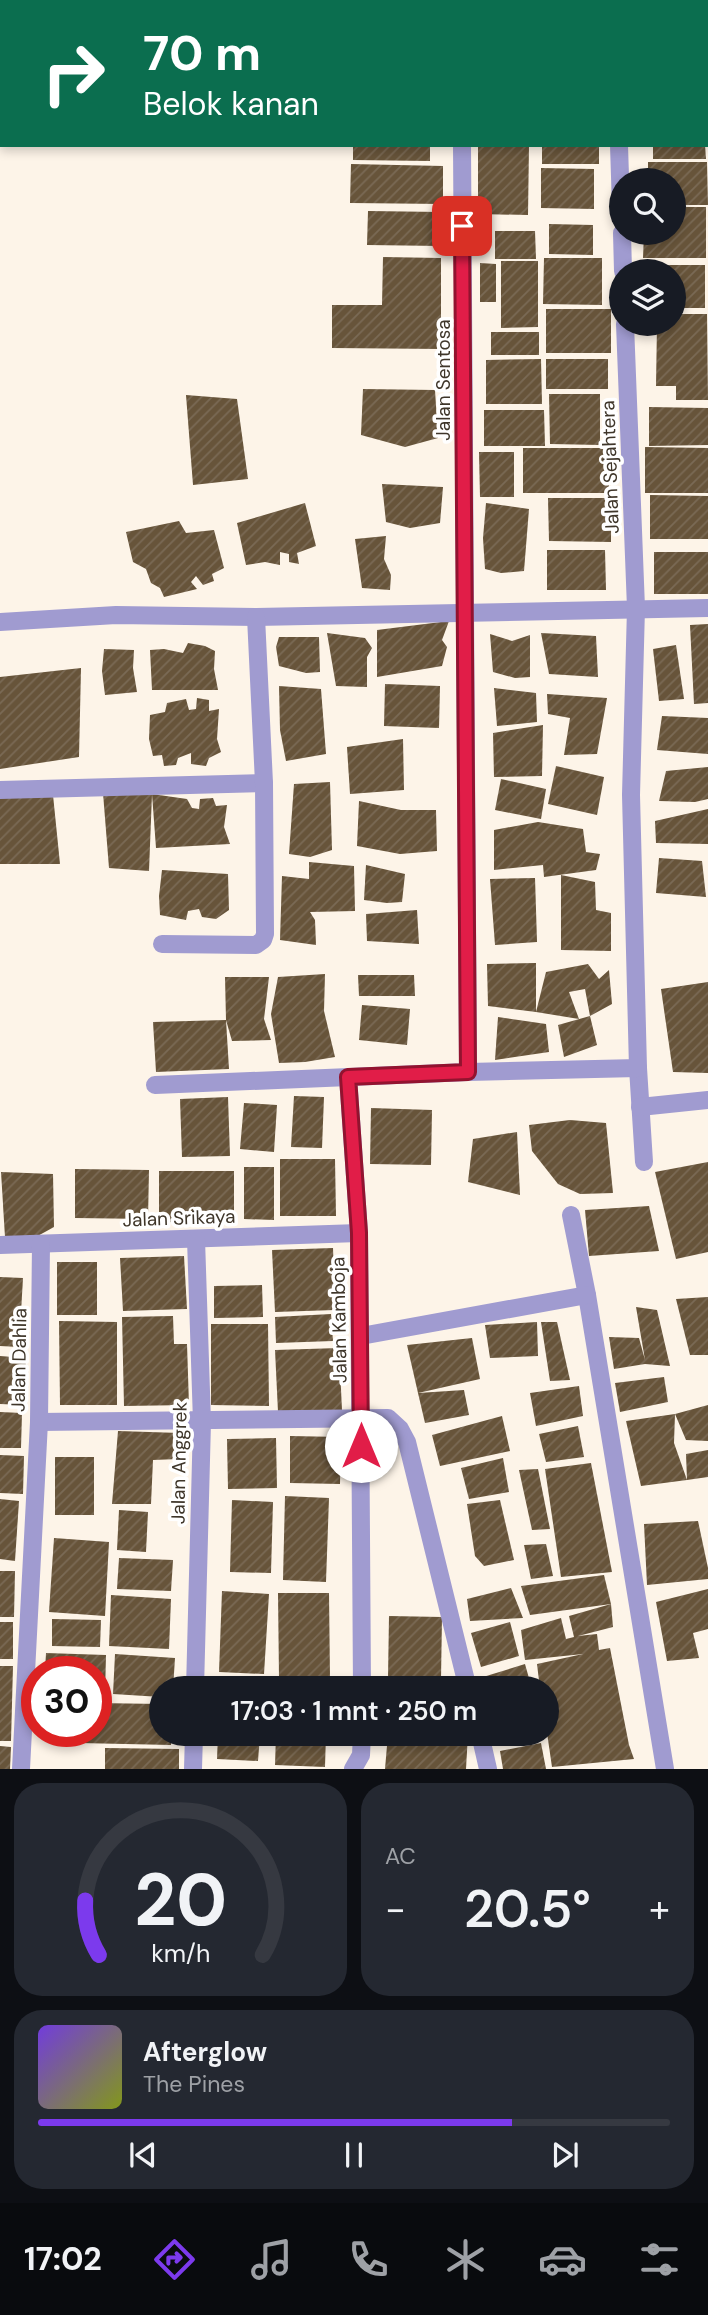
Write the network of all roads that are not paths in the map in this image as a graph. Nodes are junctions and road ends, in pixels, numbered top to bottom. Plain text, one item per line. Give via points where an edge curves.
1 (462, 147) edge
2 (620, 147) edge
3 (620, 168) edge
4 (625, 336) edge
5 (636, 608) junction
6 (708, 608) edge
7 (466, 614) junction
8 (256, 617) junction
9 (0, 622) edge
10 (264, 783) junction
11 (0, 790) edge
12 (162, 944) dead end
13 (638, 1068) junction
14 (468, 1072) junction
15 (348, 1077) junction
16 (155, 1085) dead end
17 (708, 1100) edge
18 (640, 1107) junction
19 (644, 1162) dead end
20 (571, 1214) dead end
21 (359, 1233) junction
22 (197, 1238) junction
23 (41, 1244) junction
24 (0, 1245) edge
25 (587, 1295) junction
26 (361, 1336) junction
27 (361, 1419) junction
28 (39, 1422) junction
29 (202, 1422) junction
30 (195, 1676) edge
31 (362, 1676) edge
32 (465, 1676) edge
33 (194, 1746) edge
34 (361, 1746) edge
35 (483, 1746) edge
36 (21, 1769) edge
37 (193, 1769) edge
38 (353, 1769) edge
39 (488, 1769) edge
40 (665, 1769) edge

1 - 7 street, Jalan Sentosa
2 - 3 street
4 - 5 street, Jalan Sejahtera
5 - 6 street
5 - 7 street
5 - 13 street, Jalan Sejahtera via 631,795
7 - 8 street
7 - 14 street, Jalan Sentosa
8 - 9 street via 117,615
8 - 10 street
10 - 11 street
10 - 12 street via 263,940 256,946
13 - 14 street
13 - 18 street, Jalan Sejahtera
14 - 15 street
15 - 16 street
15 - 21 street, Jalan Kamboja
17 - 18 street
18 - 19 street, Jalan Sejahtera
20 - 25 street
21 - 22 street, Jalan Srikaya
21 - 26 street, Jalan Kamboja
22 - 23 street, Jalan Srikaya
22 - 29 street, Jalan Anggrek
23 - 24 street, Jalan Srikaya
23 - 28 street, Jalan Dahlia
25 - 26 street
25 - 40 street
26 - 27 street, Jalan Kamboja
27 - 29 street
27 - 31 street, Jalan Kamboja
27 - 32 street via 388,1418 407,1442
28 - 29 street
28 - 36 street, Jalan Dahlia
29 - 30 street, Jalan Anggrek
33 - 37 street
34 - 38 street
35 - 39 street

